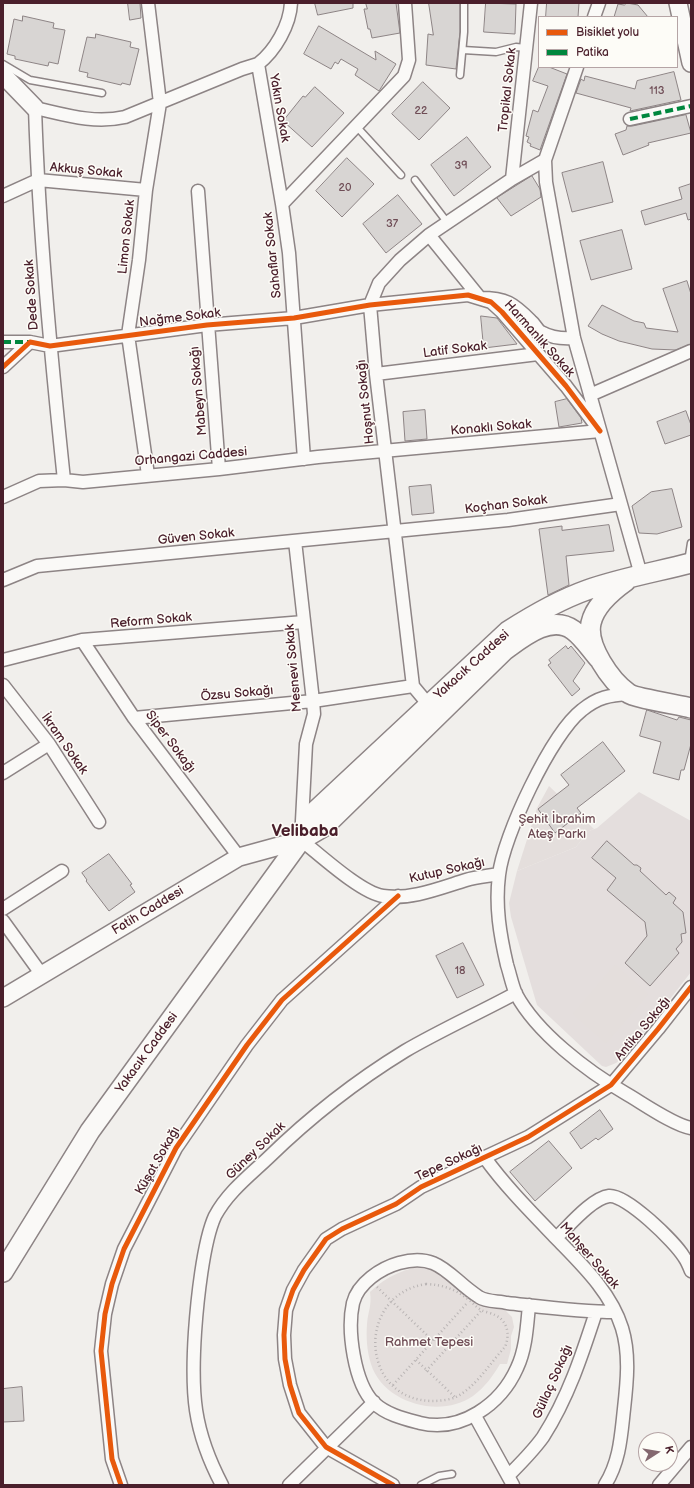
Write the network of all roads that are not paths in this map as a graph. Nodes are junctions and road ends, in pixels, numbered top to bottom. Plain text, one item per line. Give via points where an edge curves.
1 (148, 3) edge
2 (291, 3) edge
3 (405, 3) edge
4 (464, 3) edge
5 (531, 3) edge
6 (599, 3) edge
7 (678, 3) edge
8 (594, 16) edge
9 (526, 48) junction
10 (463, 50) junction
11 (691, 63) edge
12 (3, 64) edge
13 (258, 64) junction
14 (577, 68) edge
15 (3, 75) edge
16 (460, 75) dead end
17 (102, 93) dead end
18 (160, 103) junction
19 (691, 106) edge
20 (35, 108) junction
21 (630, 119) dead end
22 (356, 126) junction
23 (545, 160) junction
24 (401, 175) dead end
25 (512, 179) junction
26 (38, 180) junction
27 (415, 180) dead end
28 (146, 190) junction
29 (198, 191) dead end
30 (3, 196) edge
31 (282, 204) junction
32 (447, 222) junction
33 (429, 235) junction
34 (480, 298) junction
35 (370, 305) junction
36 (294, 318) junction
37 (534, 324) junction
38 (207, 325) junction
39 (128, 335) junction
40 (574, 338) junction
41 (3, 342) edge
42 (30, 342) junction
43 (50, 346) junction
44 (535, 351) junction
45 (691, 351) edge
46 (3, 367) edge
47 (376, 374) junction
48 (590, 395) junction
49 (600, 431) junction
50 (385, 451) junction
51 (304, 459) junction
52 (219, 469) junction
53 (148, 475) junction
54 (64, 480) junction
55 (3, 497) edge
56 (621, 504) junction
57 (394, 532) junction
58 (295, 541) junction
59 (691, 543) edge
60 (689, 564) edge
61 (636, 576) junction
62 (3, 580) edge
63 (304, 622) junction
64 (82, 640) junction
65 (3, 660) edge
66 (600, 660) junction
67 (3, 685) edge
68 (413, 686) junction
69 (629, 694) junction
70 (313, 701) junction
71 (691, 708) edge
72 (433, 710) junction
73 (134, 718) junction
74 (49, 744) junction
75 (3, 773) edge
76 (99, 822) dead end
77 (301, 840) junction
78 (239, 857) junction
79 (62, 871) dead end
80 (499, 874) junction
81 (398, 896) junction
82 (3, 909) edge
83 (3, 921) edge
84 (42, 975) junction
85 (691, 987) edge
86 (516, 993) junction
87 (3, 998) edge
88 (611, 1085) junction
89 (691, 1128) edge
90 (485, 1158) junction
91 (556, 1238) junction
92 (691, 1270) edge
93 (3, 1272) edge
94 (529, 1306) junction
95 (596, 1312) junction
96 (615, 1312) junction
97 (374, 1402) junction
98 (475, 1416) junction
99 (691, 1446) edge
100 (326, 1447) junction
101 (452, 1474) dead end
102 (510, 1481) edge
103 (119, 1482) edge
104 (295, 1483) edge
105 (129, 1485) edge
106 (222, 1485) edge
107 (393, 1485) edge
108 (421, 1485) edge
109 (605, 1485) edge
110 (659, 1485) edge

1 - 18 street, Limon Sokak
2 - 13 street, Yakın Sokak via 280,37 264,60
3 - 22 street, Sahaflar Sokak via 410,60 404,76
4 - 10 lane
5 - 9 street, Tropikal Sokak
6 - 8 street
7 - 11 street
9 - 10 lane via 516,47 496,52
9 - 25 street, Tropikal Sokak
10 - 16 lane
12 - 17 lane via 30,80
13 - 18 street
13 - 31 street, Yakın Sokak
14 - 23 street
15 - 20 street
18 - 20 street via 125,117 102,121 76,118
18 - 28 street, Limon Sokak
19 - 21 street
20 - 26 street, Dede Sokak
22 - 24 lane
22 - 31 street, Sahaflar Sokak
23 - 25 street, Hoşnut Sokağı
23 - 40 street via 546,182
25 - 32 street, Hoşnut Sokağı
26 - 28 street, Akkuş Sokak
26 - 30 street, Akkuş Sokak
26 - 43 street, Dede Sokak
27 - 32 lane
28 - 39 street, Limon Sokak
29 - 38 street, Mabeyn Sokağı
31 - 36 street, Sahaflar Sokak
32 - 33 street, Hoşnut Sokağı
33 - 34 street
33 - 35 street, Hoşnut Sokağı via 400,260 379,283
34 - 35 street, Harmanlık Sokak via 468,295
34 - 37 street via 506,300
34 - 44 street, Harmanlık Sokak via 491,302 502,312
35 - 36 street, Nağme Sokak
35 - 47 street, Hoşnut Sokağı
36 - 38 street, Nağme Sokak
36 - 51 street, Sahaflar Sokak
37 - 40 street via 539,331 559,339
37 - 44 street
38 - 39 street, Nağme Sokak
38 - 52 street, Mabeyn Sokağı
39 - 43 street, Nağme Sokak
39 - 53 street, Limon Sokak
40 - 48 street
41 - 42 street, Nağme Sokak
42 - 43 street, Nağme Sokak
42 - 46 street
43 - 54 street, Dede Sokak
44 - 47 street, Latif Sokak
44 - 49 street, Harmanlık Sokak
45 - 48 street
47 - 50 street, Hoşnut Sokağı
48 - 49 street
49 - 50 street, Konaklı Sokak
49 - 56 street
50 - 51 street, Orhangazi Caddesi
50 - 57 street, Hoşnut Sokağı
51 - 52 street, Orhangazi Caddesi
52 - 53 street, Orhangazi Caddesi
53 - 54 street, Orhangazi Caddesi via 83,482
54 - 55 street, Orhangazi Caddesi via 39,481
56 - 57 street, Koçhan Sokak via 508,520
56 - 61 street
57 - 58 street, Güven Sokak
57 - 68 street, Hoşnut Sokağı
58 - 62 street, Güven Sokak via 37,566
58 - 63 street, Mesnevi Sokak
59 - 60 lane
60 - 61 main road, Yakacık Caddesi
61 - 66 main road via 609,595 591,623 592,639
61 - 72 main road, Yakacık Caddesi via 587,590 530,617 500,638
63 - 64 street, Reform Sokak
63 - 70 street, Mesnevi Sokak
64 - 65 street, Reform Sokak
64 - 73 street, Siper Sokağı
66 - 69 main road via 611,676
66 - 72 main road, Yakacık Caddesi via 572,630 565,626 555,624 542,627 505,650
67 - 74 street, İkram Sokak
68 - 70 street, Özsu Sokağı
68 - 72 street
69 - 71 main road
69 - 80 street via 606,696 582,710 568,725 534,780 509,835
70 - 73 street, Özsu Sokağı
70 - 77 street, Mesnevi Sokak via 314,714 306,744
72 - 77 main road, Yakacık Caddesi via 312,814
73 - 78 street, Siper Sokağı
74 - 75 street
74 - 76 street, İkram Sokak
77 - 78 street, Fatih Caddesi
77 - 81 street, Kutup Sokağı via 359,885 382,896
77 - 93 main road, Yakacık Caddesi via 90,1131
78 - 84 street, Fatih Caddesi
79 - 82 street
80 - 81 street, Kutup Sokağı
80 - 86 street via 497,901 500,936
81 - 103 street, Küşat Sokağı via 282,1000 243,1051 176,1148 131,1235 112,1284 105,1314 102,1351 106,1415 112,1459
83 - 84 street
84 - 87 street, Fatih Caddesi
85 - 88 street, Antika Sokağı
86 - 88 street via 532,1018 550,1036
86 - 106 street, Güney Sokak via 405,1051 352,1088 294,1133 242,1181 215,1217 207,1241 196,1312 193,1393 202,1440
88 - 89 street
88 - 90 street, Tepe Sokağı via 554,1122
90 - 91 street, Mahşer Sokak via 503,1182
90 - 100 street, Tepe Sokağı via 421,1187 389,1207 342,1229 326,1239 304,1270 286,1310 285,1360 299,1413
91 - 92 street via 597,1200 609,1196 618,1197 666,1235
91 - 96 street, Mahşer Sokak via 592,1277 607,1296
94 - 95 street
94 - 97 street via 472,1298 434,1262 418,1260 399,1263 381,1270 364,1284 353,1302 351,1329 353,1355 360,1381
94 - 98 street via 524,1347 518,1367 506,1388
95 - 96 street
95 - 102 street, Güllaç Sokağı via 575,1373 557,1413
96 - 109 street, Mahşer Sokak via 622,1326 628,1364 619,1456
97 - 98 street via 396,1416 424,1424 439,1426
97 - 100 street
98 - 102 street
99 - 110 street
100 - 104 street
100 - 107 street
101 - 108 lane via 439,1476
103 - 105 street

